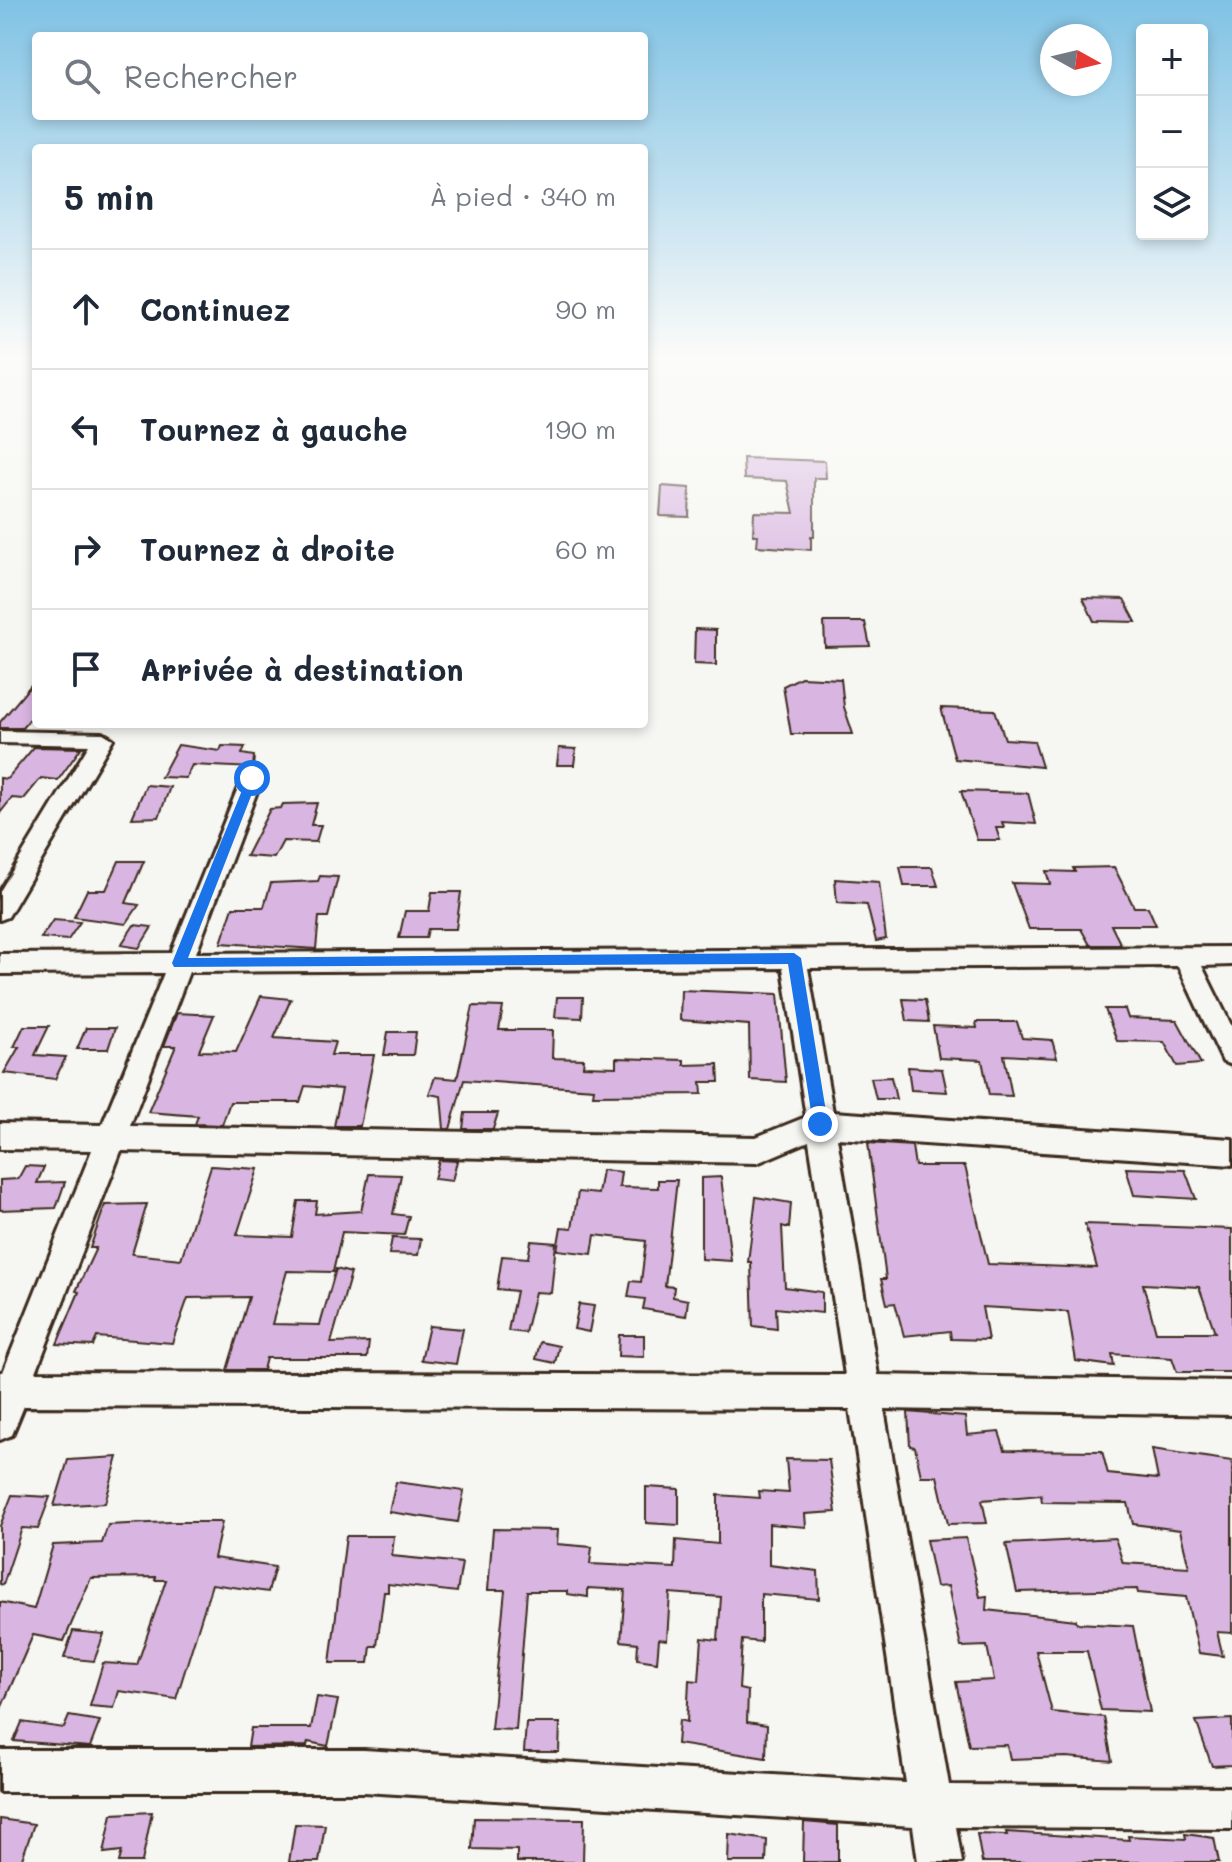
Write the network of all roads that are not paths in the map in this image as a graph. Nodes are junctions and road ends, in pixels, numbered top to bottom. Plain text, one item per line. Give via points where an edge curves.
1 (0, 737) edge
2 (252, 778) dead end
3 (0, 911) edge
4 (1185, 955) junction
5 (1232, 956) edge
6 (794, 958) junction
7 (179, 963) junction
8 (0, 964) edge
9 (1232, 1054) edge
10 (820, 1124) junction
11 (112, 1135) junction
12 (0, 1136) edge
13 (1232, 1152) edge
14 (6, 1389) edge
15 (866, 1392) junction
16 (1232, 1398) edge
17 (0, 1423) edge
18 (0, 1771) edge
19 (931, 1806) junction
20 (1232, 1808) edge
21 (940, 1862) edge

1 - 3 street via 103,739
2 - 7 street
4 - 5 street
4 - 6 street
4 - 9 street
6 - 7 street
6 - 10 street
7 - 8 street
7 - 11 street
10 - 11 street via 757,1150
10 - 13 street
10 - 15 street
11 - 12 street
11 - 14 street
14 - 15 street
14 - 17 street
15 - 16 street
15 - 19 street
18 - 19 street via 364,1771
19 - 20 street
19 - 21 street

